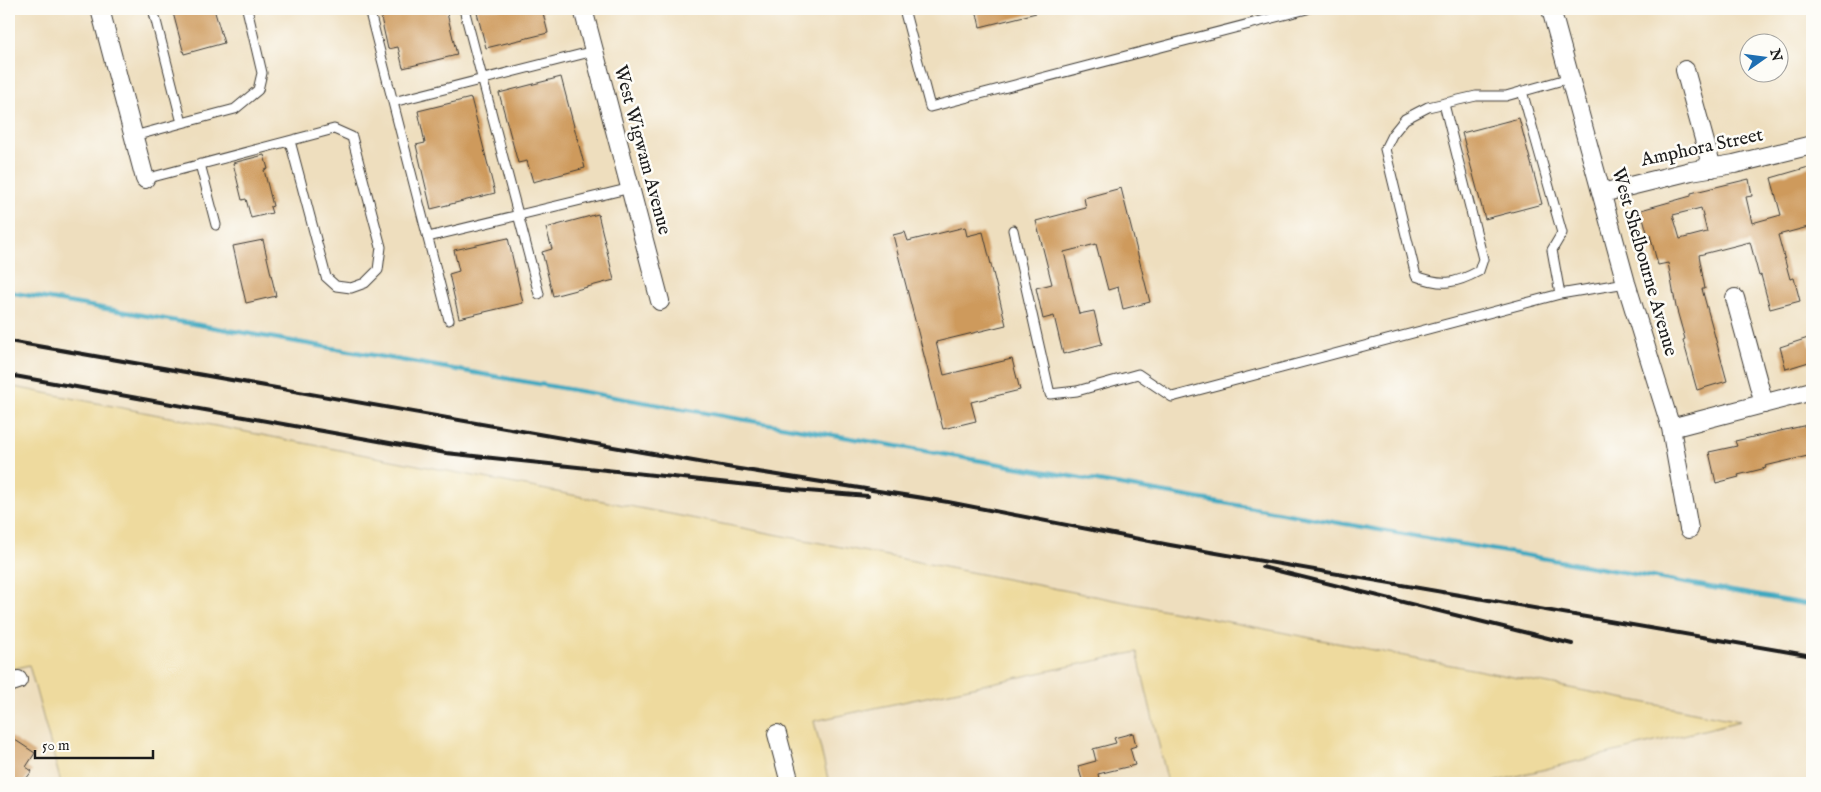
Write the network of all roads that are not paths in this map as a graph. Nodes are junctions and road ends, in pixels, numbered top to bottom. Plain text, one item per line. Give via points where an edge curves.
1 (100, 9) edge
2 (152, 9) edge
3 (247, 9) edge
4 (369, 9) edge
5 (464, 9) edge
6 (584, 9) edge
7 (904, 9) edge
8 (1307, 9) edge
9 (1551, 9) edge
10 (594, 51) junction
11 (1685, 70) dead end
12 (1570, 78) junction
13 (482, 79) junction
14 (1522, 91) junction
15 (393, 102) junction
16 (1444, 104) junction
17 (182, 123) junction
18 (134, 136) junction
19 (290, 141) junction
20 (1812, 145) edge
21 (200, 164) junction
22 (1712, 168) junction
23 (145, 179) joint
24 (631, 188) junction
25 (1602, 193) junction
26 (519, 215) junction
27 (216, 224) dead end
28 (1013, 230) dead end
29 (428, 237) junction
30 (1626, 283) junction
31 (539, 294) dead end
32 (1560, 294) junction
33 (1735, 298) dead end
34 (660, 301) dead end
35 (449, 320) dead end
36 (1812, 391) edge
37 (1764, 404) junction
38 (1671, 428) junction
39 (1689, 529) dead end
40 (777, 734) dead end
41 (790, 783) edge

1 - 18 street
2 - 17 lane
3 - 17 lane via 262,73 258,90 234,109
4 - 15 lane
5 - 13 lane
6 - 10 street, West Wigwam Avenue
7 - 8 lane via 930,108
9 - 12 street, West Shelbourne Avenue
10 - 13 lane
10 - 24 street, West Wigwam Avenue
11 - 22 street
12 - 14 lane
12 - 25 street, West Shelbourne Avenue
13 - 15 lane
13 - 26 lane
14 - 16 lane via 1506,96 1476,96
14 - 32 lane via 1562,233 1552,250
15 - 29 lane
16 - 16 lane via 1406,119 1385,148 1416,276 1434,283 1461,281 1479,271 1483,259
17 - 18 lane
18 - 23 street
19 - 19 lane via 334,129 352,137 381,247 378,270 365,283 351,288 336,286 326,277
19 - 21 lane
20 - 22 street, Amphora Street
21 - 23 lane
21 - 27 lane
22 - 25 street, Amphora Street
24 - 26 lane
24 - 34 street, West Wigwam Avenue
25 - 30 street, West Shelbourne Avenue
26 - 29 lane
26 - 31 lane
28 - 32 lane via 1050,394 1077,391 1138,374 1172,397
29 - 35 lane
30 - 32 lane
30 - 38 street, West Shelbourne Avenue
33 - 37 street
36 - 37 street
37 - 38 street
38 - 39 street, West Shelbourne Avenue
40 - 41 street

